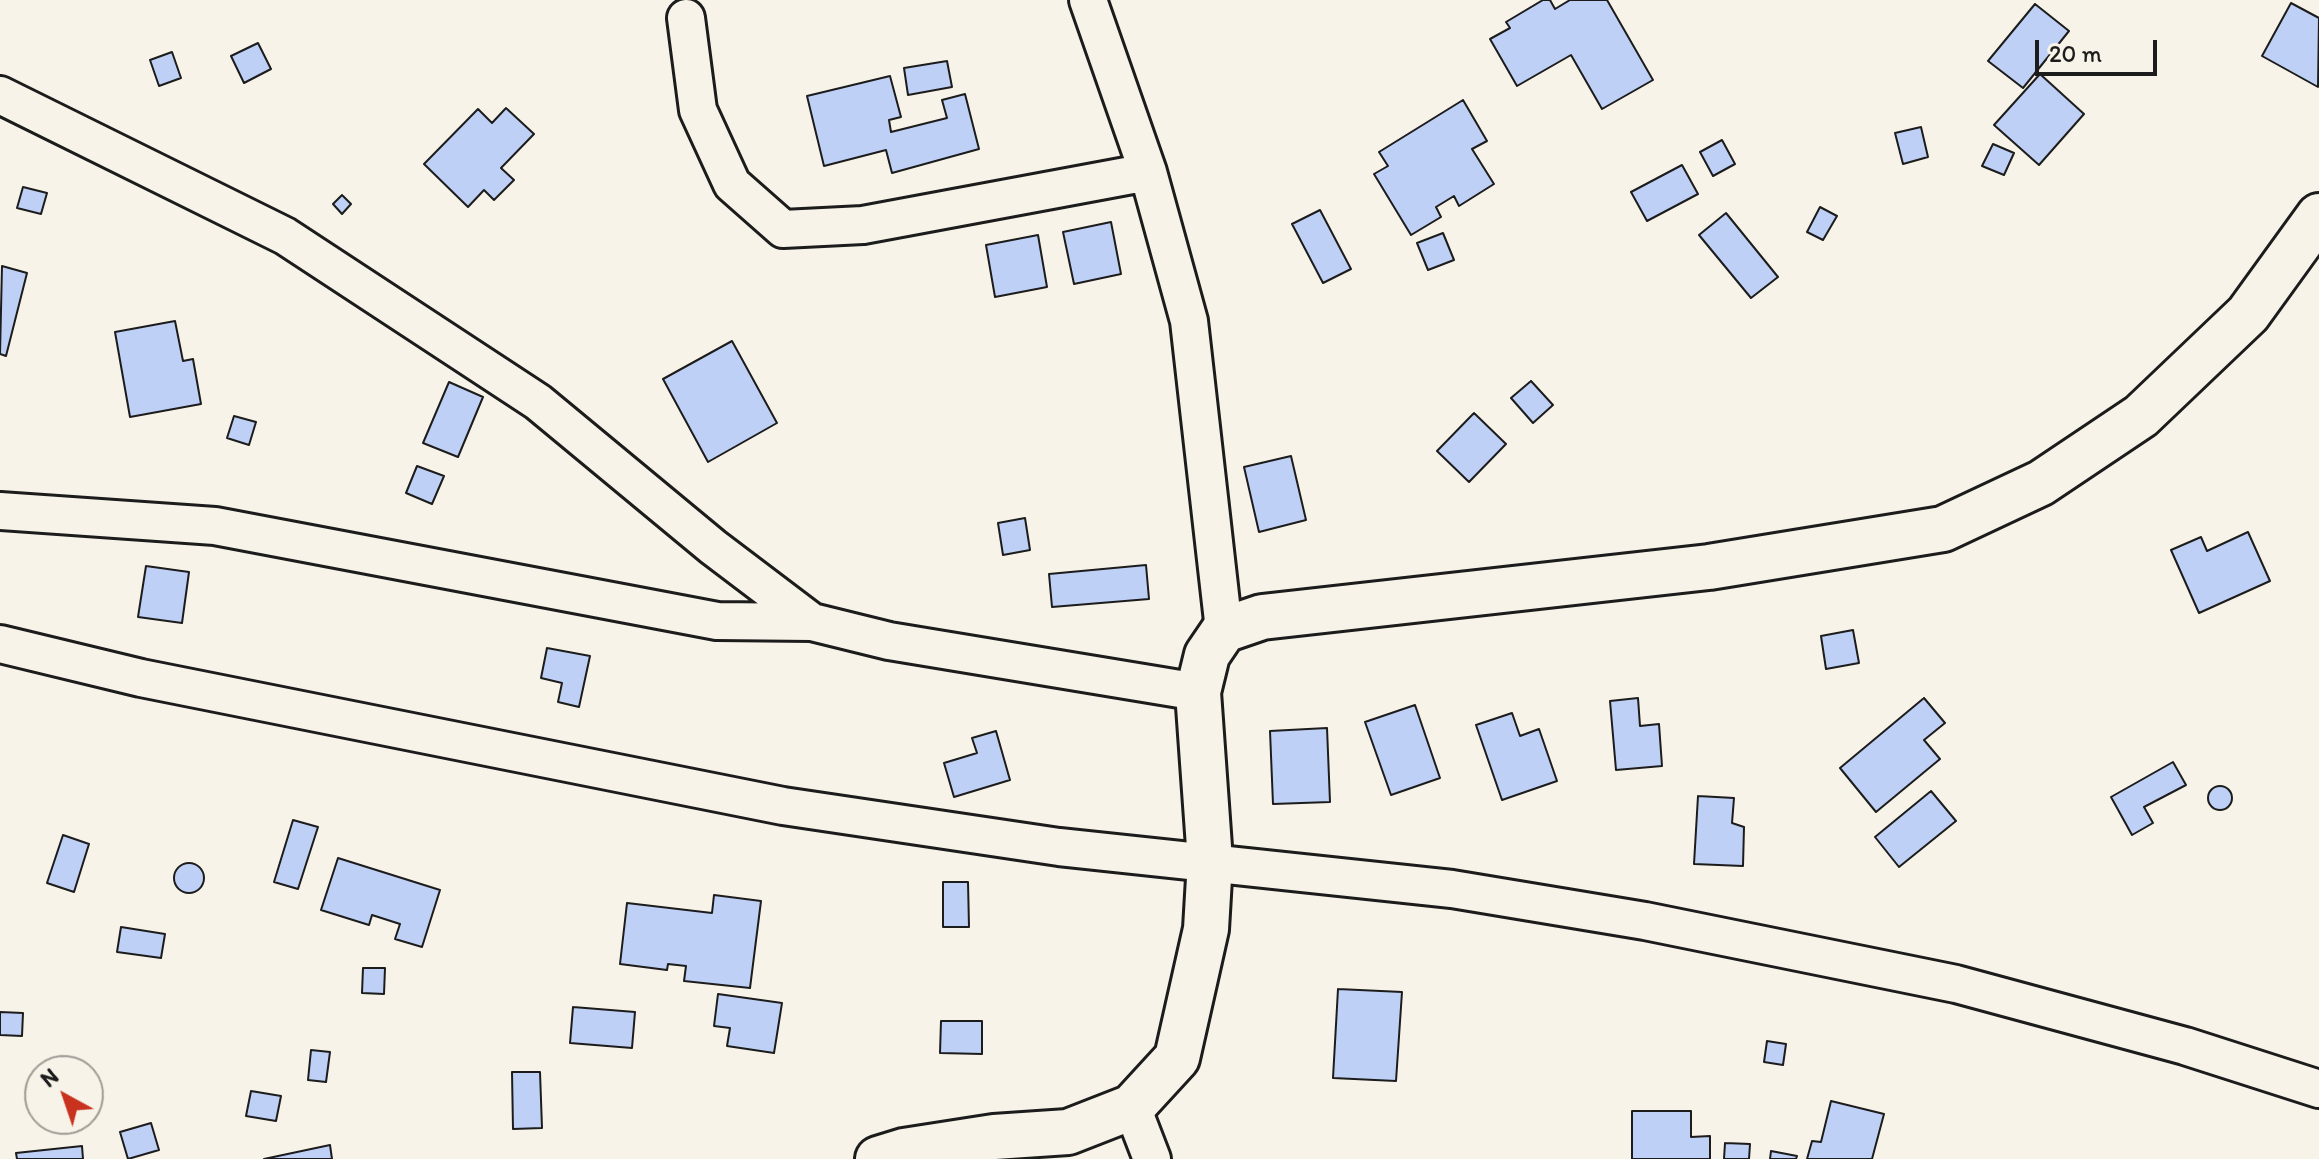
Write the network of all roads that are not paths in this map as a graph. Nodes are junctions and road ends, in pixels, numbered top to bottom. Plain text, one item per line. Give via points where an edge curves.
1 (1088, 0) edge
2 (686, 18) dead end
3 (0, 95) edge
4 (1148, 172) junction
5 (2319, 216) edge
6 (0, 511) edge
7 (812, 622) junction
8 (1224, 630) junction
9 (0, 644) edge
10 (1198, 692) junction
11 (1210, 861) junction
12 (2319, 1089) edge
13 (1132, 1107) junction
14 (878, 1159) edge
15 (1152, 1159) edge

1 - 4 street
2 - 4 street via 698,110 732,184 783,229 863,225
3 - 7 street via 285,236 538,402
4 - 8 street via 1189,321
5 - 8 street via 2248,314 2141,416 2041,483 1943,529 1709,567 1262,617
6 - 7 street via 215,526 717,621
7 - 10 street via 889,641
8 - 10 street via 1207,655
9 - 11 street via 157,681 783,806 1059,847
10 - 11 street
11 - 12 street via 1452,889 1645,921 1956,984 2185,1046
11 - 13 street via 1206,929 1177,1058
13 - 14 street via 1068,1132 994,1137
13 - 15 street

